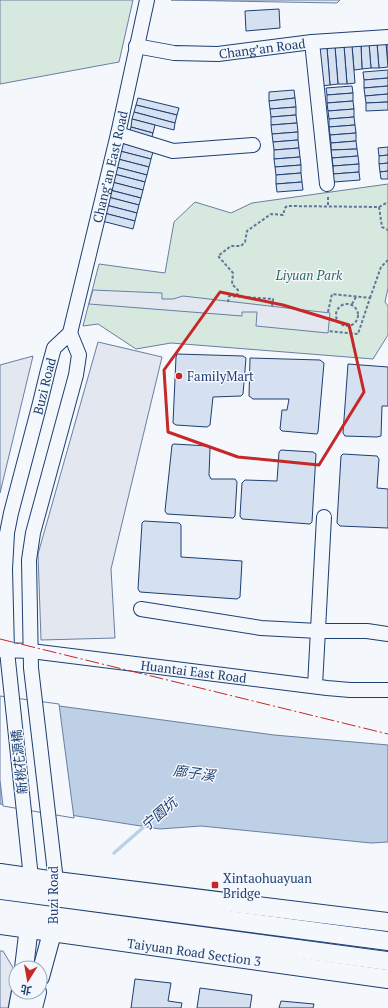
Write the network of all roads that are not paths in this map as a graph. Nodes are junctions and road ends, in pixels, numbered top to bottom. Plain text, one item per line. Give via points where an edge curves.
1 (147, 0) edge
2 (388, 37) edge
3 (312, 42) junction
4 (136, 46) junction
5 (118, 134) junction
6 (253, 145) dead end
7 (327, 184) dead end
8 (70, 333) junction
9 (324, 517) dead end
10 (141, 609) dead end
11 (318, 631) junction
12 (388, 634) edge
13 (4, 651) edge
14 (31, 651) junction
15 (8, 665) joint
16 (31, 668) joint
17 (315, 686) junction
18 (388, 690) edge
19 (30, 858) joint
20 (53, 859) joint
21 (0, 873) edge
22 (32, 886) junction
23 (56, 889) junction
24 (0, 890) edge
25 (0, 909) edge
26 (30, 922) junction
27 (388, 922) edge
28 (0, 925) edge
29 (54, 925) junction
30 (388, 941) edge
31 (25, 960) edge
32 (45, 960) edge
33 (388, 961) edge
34 (388, 979) edge

1 - 4 street, Chang’an East Road
2 - 3 street, Chang’an Road
3 - 4 street, Chang’an Road via 218,54 174,53
3 - 7 street
4 - 5 street, Chang’an East Road
5 - 6 street via 173,151
5 - 8 street, Chang’an East Road
8 - 13 street, Buzi Road via 54,348 11,513 4,575
8 - 14 street, Buzi Road via 79,355 76,375 31,547
9 - 11 street
10 - 11 street via 244,626
11 - 12 street
11 - 17 street
13 - 14 street, Huantai East Road
13 - 15 street, Buzi Road
14 - 16 street, Buzi Road
14 - 17 street, Huantai East Road
15 - 19 street, 新桃花源橋
16 - 20 street, 新桃花源橋
17 - 18 street, Huantai East Road via 350,690
19 - 22 street, Buzi Road
20 - 23 street, Buzi Road
21 - 22 main road
22 - 23 main road
22 - 24 main road
22 - 26 main road, Buzi Road
23 - 27 main road
23 - 29 main road, Buzi Road
23 - 30 main road
25 - 26 main road, Taiyuan Road Section 3
26 - 28 main road, Taiyuan Road Section 3
26 - 29 main road, Taiyuan Road Section 3
26 - 31 main road, Buzi Road
29 - 32 main road, Buzi Road
29 - 33 main road, Taiyuan Road Section 3
29 - 34 main road, Taiyuan Road Section 3

